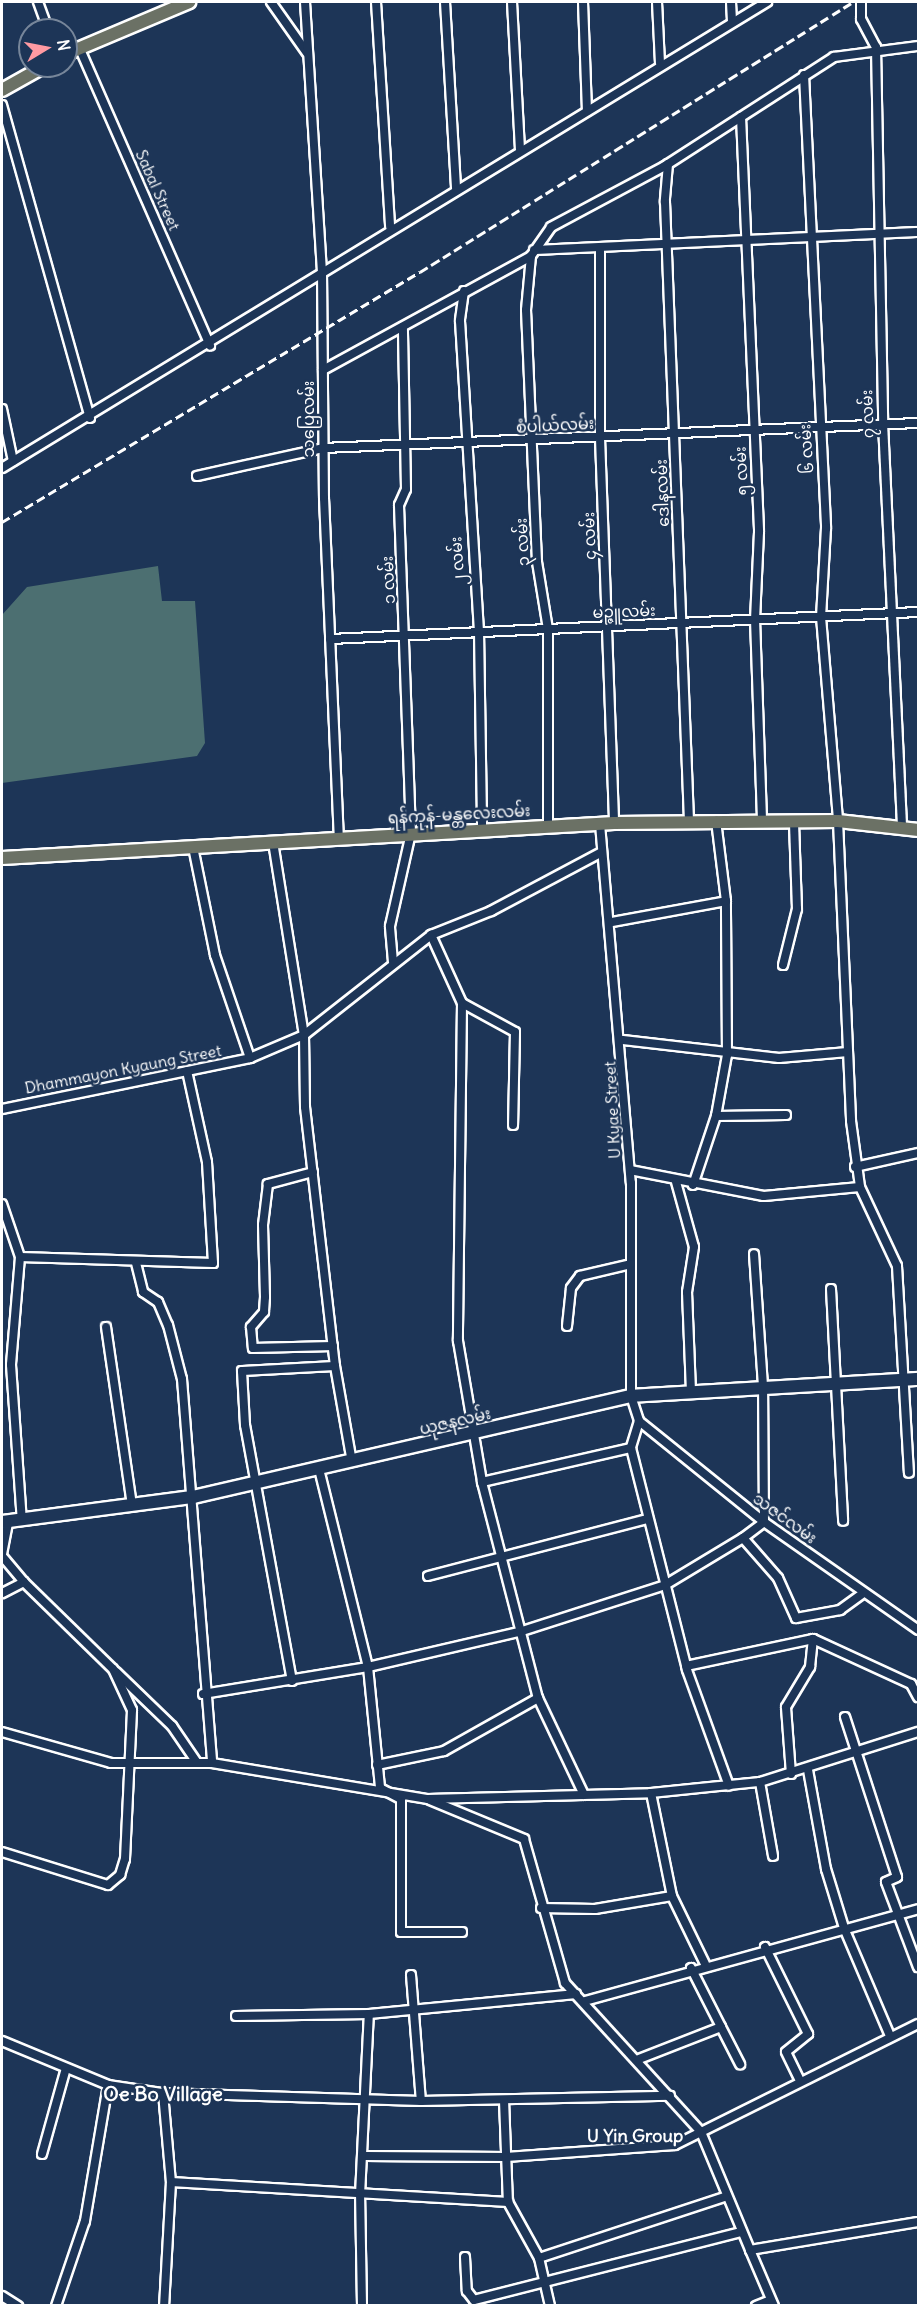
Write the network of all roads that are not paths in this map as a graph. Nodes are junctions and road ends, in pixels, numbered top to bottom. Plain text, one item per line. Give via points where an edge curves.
1 (38, 2) edge
2 (189, 2) edge
3 (271, 2) edge
4 (305, 2) edge
5 (376, 2) edge
6 (445, 2) edge
7 (512, 2) edge
8 (583, 2) edge
9 (657, 2) edge
10 (731, 2) edge
11 (767, 2) edge
12 (861, 2) edge
13 (44, 18) edge
14 (732, 21) junction
15 (918, 46) edge
16 (79, 47) joint
17 (876, 48) junction
18 (307, 53) junction
19 (660, 63) junction
20 (804, 75) junction
21 (24, 78) edge
22 (2, 90) edge
23 (2, 105) edge
24 (587, 111) junction
25 (741, 117) junction
26 (520, 149) junction
27 (668, 164) junction
28 (456, 189) junction
29 (390, 227) junction
30 (918, 232) edge
31 (877, 235) junction
32 (810, 238) junction
33 (744, 240) junction
34 (668, 246) junction
35 (600, 248) junction
36 (533, 253) junction
37 (322, 272) junction
38 (464, 291) junction
39 (403, 327) junction
40 (210, 345) junction
41 (323, 370) junction
42 (2, 409) edge
43 (90, 418) junction
44 (883, 423) junction
45 (918, 423) edge
46 (819, 427) junction
47 (754, 430) junction
48 (676, 434) junction
49 (600, 438) junction
50 (532, 441) junction
51 (465, 442) junction
52 (406, 447) junction
53 (323, 448) junction
54 (13, 461) junction
55 (2, 468) edge
56 (196, 476) dead end
57 (918, 612) edge
58 (890, 614) junction
59 (821, 617) junction
60 (755, 619) junction
61 (682, 623) junction
62 (607, 626) junction
63 (548, 629) junction
64 (479, 631) junction
65 (406, 636) junction
66 (330, 639) junction
67 (688, 821) junction
68 (716, 821) junction
69 (838, 821) junction
70 (762, 822) junction
71 (794, 822) junction
72 (614, 823) junction
73 (600, 824) junction
74 (548, 826) junction
75 (902, 828) junction
76 (482, 829) junction
77 (918, 830) edge
78 (411, 832) junction
79 (339, 837) junction
80 (273, 842) junction
81 (193, 847) junction
82 (600, 853) junction
83 (2, 858) edge
84 (726, 901) junction
85 (612, 922) junction
86 (431, 935) junction
87 (393, 962) junction
88 (783, 965) dead end
89 (462, 1004) junction
90 (304, 1035) junction
91 (623, 1040) junction
92 (848, 1052) junction
93 (727, 1055) junction
94 (250, 1058) junction
95 (187, 1071) junction
96 (2, 1109) edge
97 (786, 1115) dead end
98 (717, 1116) junction
99 (513, 1125) dead end
100 (918, 1153) edge
101 (855, 1167) junction
102 (630, 1170) junction
103 (313, 1172) junction
104 (676, 1182) junction
105 (693, 1185) junction
106 (860, 1187) junction
107 (2, 1204) edge
108 (754, 1254) dead end
109 (20, 1257) junction
110 (136, 1263) junction
111 (631, 1264) junction
112 (831, 1289) dead end
113 (567, 1326) dead end
114 (106, 1327) dead end
115 (333, 1346) junction
116 (334, 1366) junction
117 (918, 1379) edge
118 (904, 1380) junction
119 (833, 1383) junction
120 (764, 1386) junction
121 (691, 1391) junction
122 (631, 1396) junction
123 (639, 1421) junction
124 (476, 1434) junction
125 (631, 1448) junction
126 (352, 1462) junction
127 (319, 1469) junction
128 (909, 1473) dead end
129 (257, 1481) junction
130 (482, 1482) junction
131 (193, 1497) junction
132 (132, 1506) junction
133 (647, 1519) junction
134 (22, 1521) junction
135 (843, 1521) dead end
136 (5, 1522) edge
137 (764, 1522) junction
138 (743, 1538) junction
139 (2, 1555) edge
140 (501, 1557) junction
141 (428, 1576) dead end
142 (24, 1582) junction
143 (664, 1585) junction
144 (2, 1593) edge
145 (864, 1593) junction
146 (918, 1630) edge
147 (519, 1632) junction
148 (813, 1639) junction
149 (686, 1666) junction
150 (368, 1667) junction
151 (114, 1669) junction
152 (292, 1681) junction
153 (203, 1694) junction
154 (918, 1697) edge
155 (538, 1698) junction
156 (846, 1717) dead end
157 (2, 1732) edge
158 (918, 1732) edge
159 (859, 1754) junction
160 (196, 1761) junction
161 (212, 1763) junction
162 (128, 1764) junction
163 (377, 1765) junction
164 (808, 1770) junction
165 (791, 1774) junction
166 (760, 1782) junction
167 (729, 1786) junction
168 (651, 1793) junction
169 (584, 1795) junction
170 (401, 1798) junction
171 (428, 1799) junction
172 (2, 1852) edge
173 (773, 1856) dead end
174 (672, 1896) junction
175 (541, 1908) junction
176 (918, 1909) edge
177 (898, 1914) junction
178 (844, 1928) junction
179 (462, 1932) dead end
180 (765, 1947) junction
181 (705, 1964) junction
182 (918, 1967) edge
183 (691, 1968) junction
184 (411, 1975) dead end
185 (576, 1994) junction
186 (585, 2001) junction
187 (416, 2010) junction
188 (369, 2014) junction
189 (236, 2016) dead end
190 (918, 2024) edge
191 (721, 2027) junction
192 (890, 2036) junction
193 (2, 2041) edge
194 (639, 2059) junction
195 (740, 2064) dead end
196 (66, 2068) junction
197 (800, 2081) junction
198 (108, 2085) junction
199 (163, 2093) junction
200 (670, 2097) junction
201 (367, 2100) junction
202 (504, 2100) junction
203 (421, 2101) junction
204 (701, 2132) junction
205 (42, 2154) dead end
206 (365, 2156) junction
207 (506, 2157) junction
208 (171, 2182) junction
209 (360, 2195) junction
210 (725, 2197) junction
211 (508, 2202) junction
212 (918, 2222) edge
213 (741, 2232) junction
214 (750, 2250) junction
215 (465, 2257) dead end
216 (539, 2258) junction
217 (545, 2282) junction
218 (2, 2296) edge
219 (773, 2303) edge
220 (18, 2306) edge
221 (56, 2306) edge
222 (164, 2306) edge
223 (362, 2306) edge
224 (550, 2306) edge
225 (756, 2306) edge

1 - 13 street
2 - 16 main road
3 - 18 street
4 - 18 street, သပြေလမ်း
5 - 29 street
6 - 28 street
7 - 26 street
8 - 24 street
9 - 19 street
10 - 14 street
11 - 14 street
12 - 17 street, ၇ လမ်း via 861,19
14 - 19 street
15 - 17 street
16 - 40 street, Sabal Street
17 - 20 street via 844,53
17 - 31 street, ၇ လမ်း
18 - 37 street, သပြေလမ်း
19 - 24 street
20 - 25 street
20 - 32 street, ၆ လမ်း
21 - 22 main road
23 - 43 street
24 - 26 street
25 - 27 street
25 - 33 street, ၅ လမ်း
26 - 28 street
27 - 34 street, ဒေါနလမ်း
27 - 36 street via 551,227
28 - 29 street
29 - 37 street
30 - 31 street
31 - 32 street
31 - 44 street, ၇ လမ်း
32 - 33 street
32 - 46 street, ၆ လမ်း
33 - 34 street
33 - 47 street, ၅ လမ်း
34 - 35 street
34 - 48 street, ဒေါနလမ်း
35 - 36 street
35 - 49 street, ၄ လမ်း
36 - 38 street
36 - 50 street, ၃ လမ်း via 526,310
37 - 40 street
37 - 41 street, သပြေလမ်း
38 - 39 street
38 - 51 street, ၂ လမ်း via 460,321
39 - 41 street
39 - 52 street, ၁ လမ်း
40 - 43 street
41 - 53 street, သပြေလမ်း
42 - 54 street
43 - 54 street
44 - 45 street, စံပါယ်လမ်း
44 - 46 street, စံပါယ်လမ်း
44 - 58 street, ၇ လမ်း
46 - 47 street, စံပါယ်လမ်း
46 - 59 street, ၆ လမ်း via 826,528
47 - 48 street, စံပါယ်လမ်း
47 - 60 street, ၅ လမ်း via 759,532
48 - 49 street, စံပါယ်လမ်း
48 - 61 street, ဒေါနလမ်း
49 - 50 street, စံပါယ်လမ်း
49 - 62 street, ၄ လမ်း
50 - 51 street, စံပါယ်လမ်း
50 - 63 street, ၃ လမ်း via 537,562
51 - 52 street, စံပါယ်လမ်း
51 - 64 street, ၂ လမ်း
52 - 53 street, စံပါယ်လမ်း
52 - 65 street, ၁ လမ်း via 406,489 399,505
53 - 56 street, စံပါယ်လမ်း
53 - 66 street, သပြေလမ်း
54 - 55 street
57 - 58 street, မဉ္ဇူလမ်း
58 - 59 street, မဉ္ဇူလမ်း
58 - 75 street, ၇ လမ်း
59 - 60 street, မဉ္ဇူလမ်း
59 - 69 street, ၆ လမ်း
60 - 61 street, မဉ္ဇူလမ်း
60 - 70 street, ၅ လမ်း
61 - 62 street, မဉ္ဇူလမ်း
61 - 67 street, ဒေါနလမ်း
62 - 63 street, မဉ္ဇူလမ်း
62 - 72 street, ၄ လမ်း
63 - 64 street, မဉ္ဇူလမ်း
63 - 74 street, ၃ လမ်း
64 - 65 street, မဉ္ဇူလမ်း
64 - 76 street, ၂ လမ်း
65 - 66 street, မဉ္ဇူလမ်း
65 - 78 street, ၁ လမ်း
66 - 79 street, သပြေလမ်း
67 - 68 main road, ရန်ကုန်-မန္တလေးလမ်း
67 - 72 main road, ရန်ကုန်-မန္တလေးလမ်း
68 - 70 main road, ရန်ကုန်-မန္တလေးလမ်း
68 - 84 street
69 - 71 main road, ရန်ကုန်-မန္တလေးလမ်း
69 - 75 main road, ရန်ကုန်-မန္တလေးလမ်း
69 - 92 street, ၆ လမ်း
70 - 71 main road, ရန်ကုန်-မန္တလေးလမ်း
71 - 88 street via 797,909
72 - 73 main road, ရန်ကုန်-မန္တလေးလမ်း
73 - 74 main road, ရန်ကုန်-မန္တလေးလမ်း
73 - 82 street, U Kyae Street
74 - 76 main road, ရန်ကုန်-မန္တလေးလမ်း
75 - 77 main road, ရန်ကုန်-မန္တလေးလမ်း
76 - 78 main road, ရန်ကုန်-မန္တလေးလမ်း
78 - 79 main road, ရန်ကုန်-မန္တလေးလမ်း
78 - 87 street, ၁ လမ်း via 390,926
79 - 80 main road, ရန်ကုန်-မန္တလေးလမ်း
80 - 81 main road, ရန်ကုန်-မန္တလေးလမ်း
80 - 90 street
81 - 83 main road, ရန်ကုန်-မန္တလေးလမ်း
81 - 94 street, Dhammayon Kyaung Street via 215,955
82 - 85 street, U Kyae Street
82 - 86 street, Dhammayon Kyaung Street via 491,911
84 - 85 street
84 - 93 street
85 - 91 street, U Kyae Street
86 - 87 street, Dhammayon Kyaung Street
86 - 89 street
87 - 90 street, Dhammayon Kyaung Street
89 - 99 street via 515,1032
89 - 124 street via 458,1341
90 - 94 street, Dhammayon Kyaung Street
90 - 103 street
91 - 93 street
91 - 102 street, U Kyae Street
92 - 93 street via 779,1058
92 - 101 street, ၆ လမ်း
93 - 98 street
94 - 95 street, Dhammayon Kyaung Street
95 - 96 street, Dhammayon Kyaung Street
95 - 110 street via 207,1162 213,1263
97 - 98 street
98 - 105 street
100 - 101 street
101 - 106 street, ၆ လမ်း
102 - 104 street
102 - 111 street, U Kyae Street
103 - 115 street
103 - 115 street via 268,1184 263,1225 264,1312 251,1328 253,1348
104 - 105 street
104 - 121 street via 694,1247 687,1292
105 - 106 street via 784,1196
106 - 118 street, ၆ လမ်း via 897,1266
107 - 109 street
108 - 120 street
109 - 110 street
109 - 134 street via 11,1365
110 - 131 street via 143,1292 158,1302 168,1325 182,1379
111 - 113 street via 580,1276 571,1288
111 - 122 street, U Kyae Street
112 - 119 street
114 - 132 street
115 - 116 street
116 - 126 street
116 - 129 street via 242,1371
117 - 118 street, ယုဇနလမ်း
118 - 119 street, ယုဇနလမ်း
118 - 128 street, ၆ လမ်း
119 - 120 street, ယုဇနလမ်း
119 - 135 street
120 - 121 street, ယုဇနလမ်း
120 - 137 street
121 - 122 street, ယုဇနလမ်း
122 - 123 street, U Kyae Street
122 - 124 street, ယုဇနလမ်း
123 - 125 street
123 - 137 street, သဇင်လမ်း
124 - 126 street, ယုဇနလမ်း
124 - 130 street
125 - 130 street
125 - 133 street
126 - 127 street, ယုဇနလမ်း
127 - 129 street, ယုဇနလမ်း
127 - 150 street
129 - 131 street, ယုဇနလမ်း
129 - 152 street
130 - 140 street
131 - 132 street, ယုဇနလမ်း
131 - 153 street
132 - 134 street, ယုဇနလမ်း
133 - 140 street
133 - 143 street
134 - 136 street, ယုဇနလမ်း
136 - 139 street
137 - 138 street
137 - 145 street, သဇင်လမ်း
138 - 143 street
138 - 145 street via 778,1578 796,1618 840,1610
139 - 142 street
140 - 141 street
140 - 147 street
142 - 144 street
142 - 151 street
143 - 147 street
143 - 149 street
145 - 146 street, သဇင်လမ်း
147 - 150 street
147 - 155 street
148 - 149 street
148 - 154 street via 910,1684
148 - 165 street via 810,1667 786,1707
149 - 167 street
150 - 152 street
150 - 163 street
151 - 160 street via 172,1726
151 - 162 street via 132,1710
152 - 153 street
153 - 161 street
155 - 163 street via 444,1751
155 - 169 street
156 - 159 street
157 - 162 street
158 - 159 street
159 - 164 street
159 - 177 street via 897,1877 886,1882
160 - 161 street
160 - 162 street
161 - 170 street
162 - 172 street via 120,1875 113,1884 93,1882
163 - 170 street via 380,1788
164 - 165 street
164 - 178 street via 826,1869
165 - 166 street
166 - 167 street
166 - 173 street
167 - 168 street
168 - 169 street
168 - 174 street
169 - 171 street
170 - 171 street
170 - 179 street via 401,1932
171 - 175 street via 524,1839
174 - 175 street via 595,1909
174 - 181 street
175 - 185 street via 565,1983
176 - 177 street
177 - 178 street
177 - 182 street
178 - 180 street
178 - 192 street
180 - 181 street
180 - 197 street via 808,2034 786,2052
181 - 183 street
183 - 186 street
183 - 191 street
184 - 187 street
185 - 186 street
185 - 187 street
186 - 194 street via 594,2017
187 - 188 street
187 - 203 street
188 - 189 street
188 - 201 street
190 - 192 street
191 - 194 street
191 - 195 street
192 - 197 street
193 - 196 street
194 - 200 street
196 - 198 street
196 - 205 street
197 - 204 street
198 - 199 street
198 - 221 street via 85,2222
199 - 201 street
199 - 208 street
200 - 202 street
200 - 204 street
201 - 203 street
201 - 206 street
202 - 203 street
202 - 207 street
204 - 207 street via 675,2145
204 - 210 street
206 - 207 street
206 - 209 street
207 - 211 street
208 - 209 street
208 - 222 street
209 - 211 street
209 - 223 street
210 - 213 street
210 - 216 street
211 - 216 street
212 - 214 street
213 - 214 street
213 - 217 street
214 - 219 street
215 - 217 street via 470,2299
216 - 217 street
217 - 224 street
218 - 220 street
219 - 225 street

